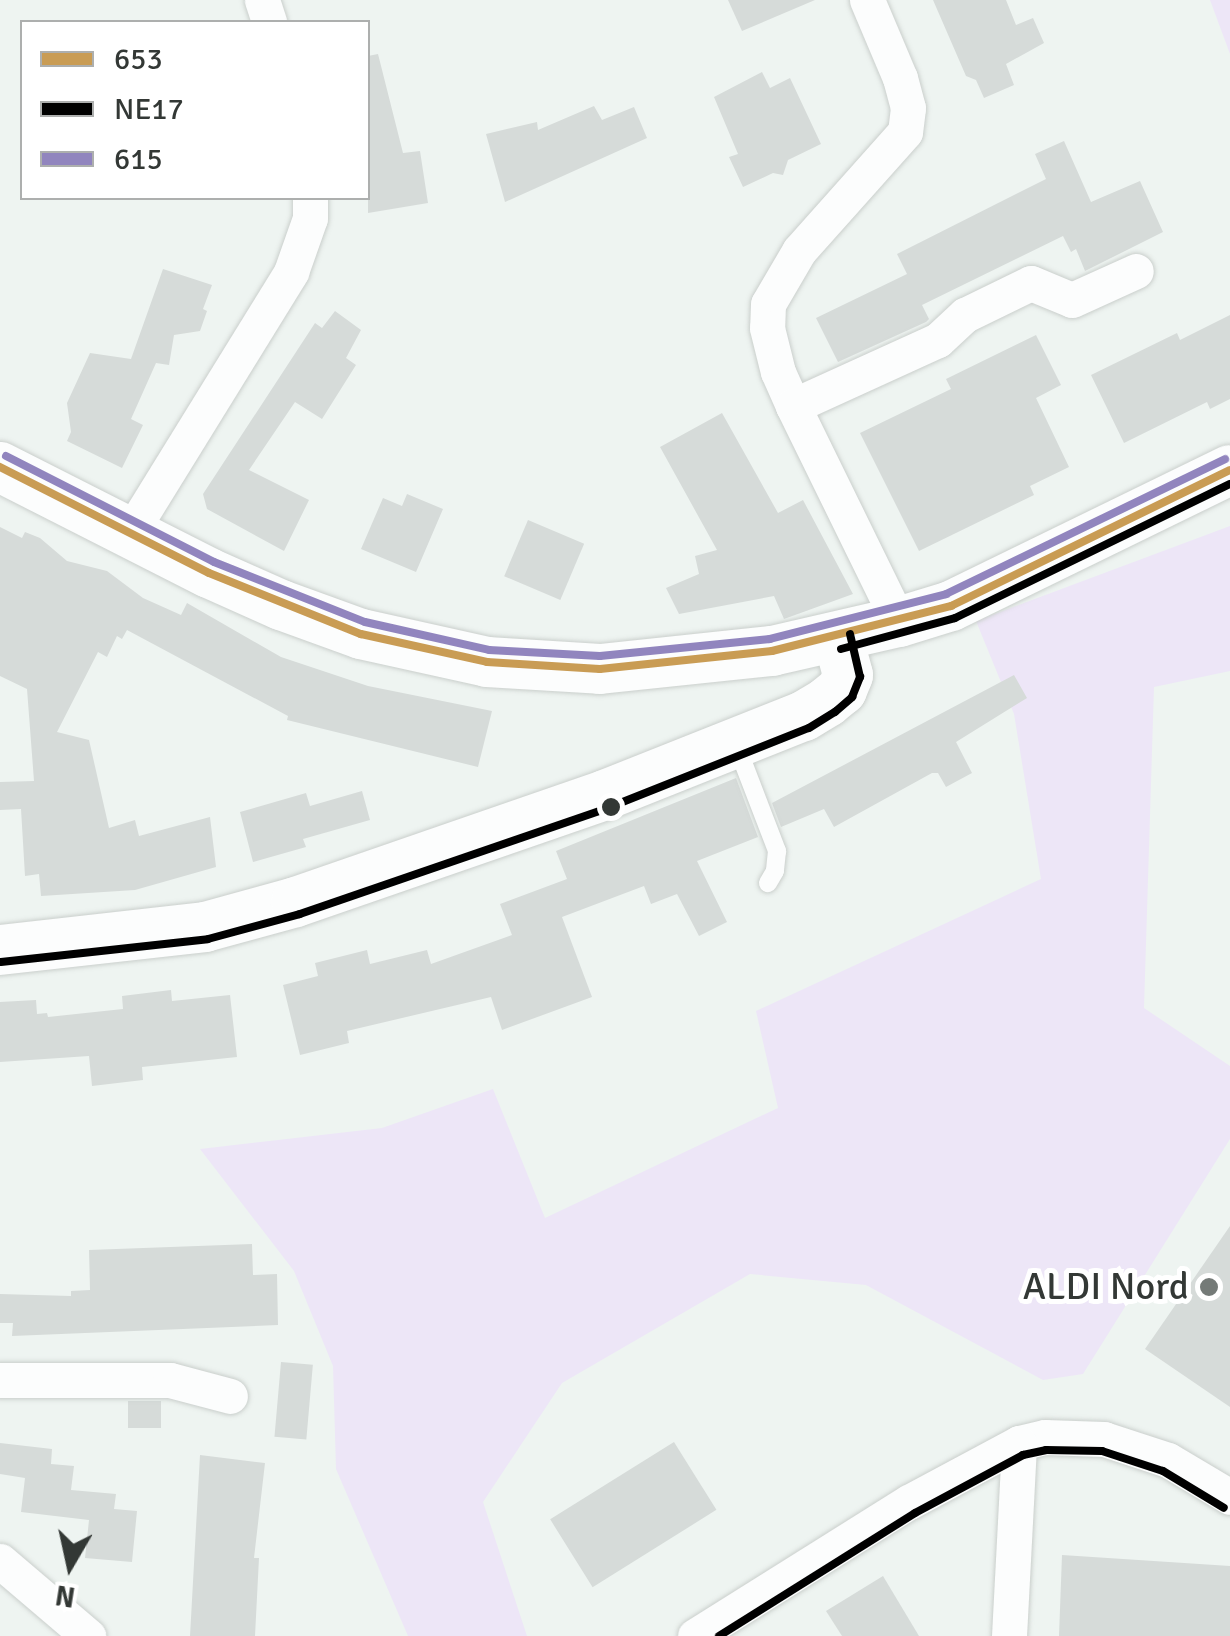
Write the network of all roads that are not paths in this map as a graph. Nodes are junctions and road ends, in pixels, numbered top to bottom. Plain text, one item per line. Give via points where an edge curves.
1 (866, 0) edge
2 (310, 200) edge
3 (1136, 271) dead end
4 (793, 406) junction
5 (0, 466) edge
6 (1230, 470) edge
7 (130, 533) junction
8 (900, 622) junction
9 (838, 637) junction
10 (736, 743) junction
11 (768, 884) dead end
12 (0, 950) edge
13 (0, 1380) edge
14 (230, 1396) dead end
15 (1019, 1443) junction
16 (1230, 1497) edge
17 (0, 1561) edge
18 (88, 1636) edge
19 (694, 1636) edge
20 (1009, 1636) edge

1 - 4 street via 900,78 908,108 905,132 799,251 768,304 774,358
2 - 7 street via 291,272
3 - 4 street via 1072,300 1031,283 965,315 938,340
4 - 8 street
5 - 7 main road
6 - 8 main road via 951,606
7 - 9 main road via 280,606 362,634 487,662 600,669 726,658
8 - 9 main road
9 - 10 main road via 848,676 842,690 804,716
10 - 11 lane via 778,851
10 - 12 main road via 278,907 205,927
13 - 14 street via 170,1380
15 - 16 street via 1104,1439 1168,1460
15 - 19 street via 909,1502
15 - 20 street
17 - 18 street

